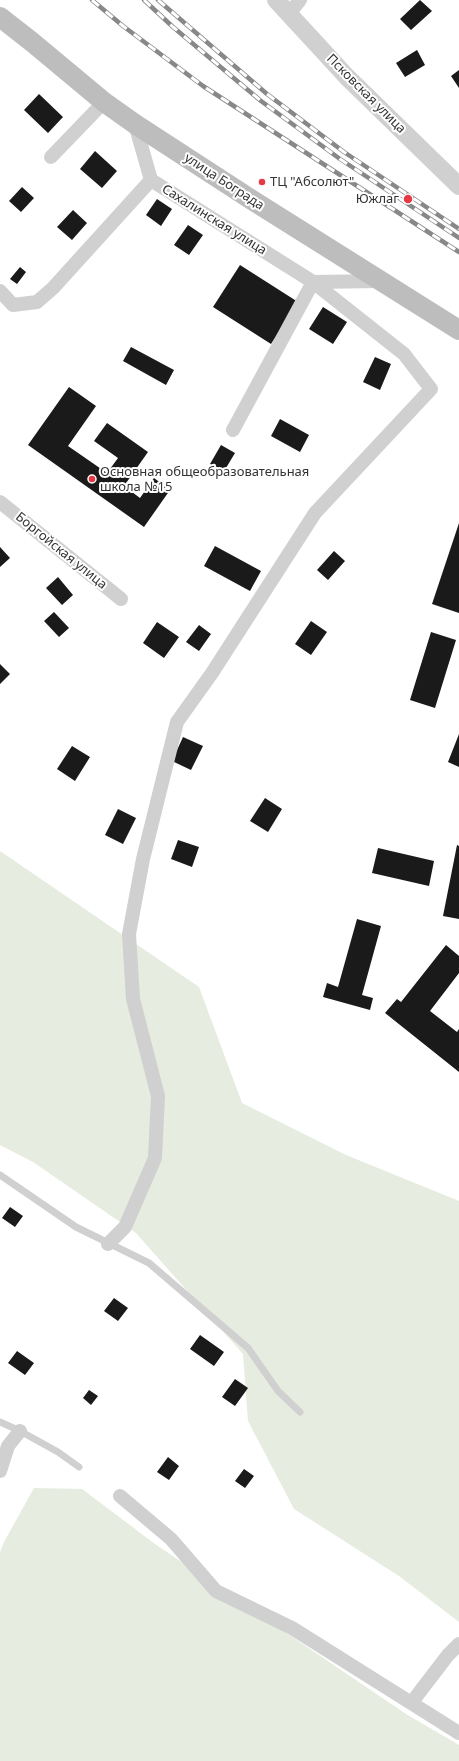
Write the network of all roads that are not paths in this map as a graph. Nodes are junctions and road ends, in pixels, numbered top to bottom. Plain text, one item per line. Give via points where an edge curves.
1 (276, 0) edge
2 (300, 0) edge
3 (289, 14) junction
4 (0, 17) edge
5 (104, 102) junction
6 (135, 124) junction
7 (51, 157) dead end
8 (151, 180) junction
9 (459, 186) edge
10 (381, 281) junction
11 (313, 282) junction
12 (0, 291) edge
13 (459, 330) edge
14 (232, 430) dead end
15 (0, 502) edge
16 (121, 599) dead end
17 (0, 1175) edge
18 (108, 1244) junction
19 (300, 1412) dead end
20 (0, 1422) edge
21 (20, 1431) junction
22 (79, 1468) dead end
23 (0, 1471) edge
24 (120, 1496) dead end
25 (459, 1644) edge
26 (412, 1702) junction
27 (459, 1733) edge

1 - 3 street, Псковская улица
2 - 3 street
3 - 9 street, Псковская улица via 347,77
4 - 5 main road, улица Бограда
5 - 6 main road, улица Бограда
5 - 7 street
6 - 8 street
6 - 10 main road, улица Бограда
8 - 11 street, Сахалинская улица
8 - 12 street, Сахалинская улица via 53,288 37,302 13,305
10 - 11 street
10 - 13 main road, улица Бограда
11 - 14 street
11 - 18 street, Сахалинская улица via 404,354 431,389 315,513 212,673 177,722 143,859 129,934 133,999 158,1096 155,1158 125,1227
15 - 16 street, Боргойская улица
17 - 18 lane via 76,1227
18 - 19 lane via 149,1263 248,1348 278,1391
20 - 21 lane
21 - 22 lane via 58,1452
21 - 23 street via 8,1446
24 - 26 street via 170,1539 216,1591 292,1628
25 - 26 street
26 - 27 street

